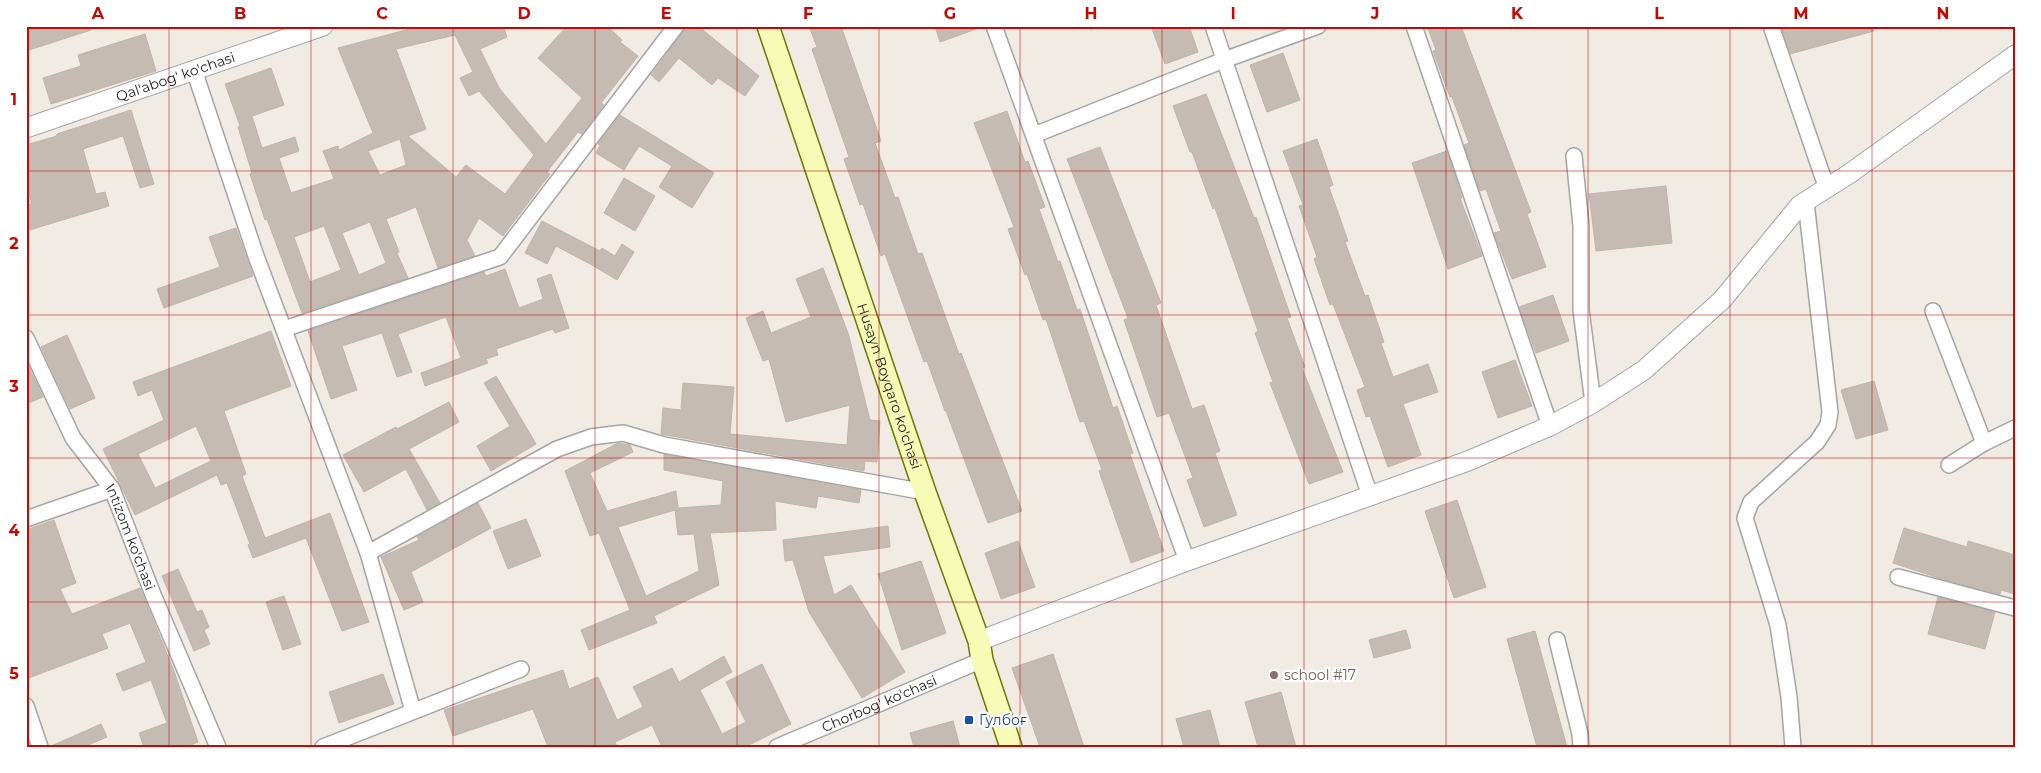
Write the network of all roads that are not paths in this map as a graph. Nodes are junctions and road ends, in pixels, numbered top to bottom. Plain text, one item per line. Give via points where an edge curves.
1 (323, 26) edge
2 (676, 26) edge
3 (768, 26) edge
4 (994, 26) edge
5 (1213, 26) edge
6 (1318, 26) edge
7 (1414, 26) edge
8 (1771, 26) edge
9 (2015, 55) edge
10 (1224, 60) junction
11 (194, 70) junction
12 (26, 128) edge
13 (1034, 135) junction
14 (1574, 156) dead end
15 (1827, 189) junction
16 (1806, 202) junction
17 (1933, 311) dead end
18 (284, 329) junction
19 (26, 338) edge
20 (1593, 403) junction
21 (1550, 426) junction
22 (2015, 428) edge
23 (1984, 443) junction
24 (1949, 465) dead end
25 (112, 489) junction
26 (925, 492) junction
27 (1370, 496) junction
28 (26, 519) edge
29 (368, 553) junction
30 (1188, 561) junction
31 (1898, 577) dead end
32 (2015, 608) edge
33 (1557, 640) dead end
34 (980, 651) junction
35 (521, 670) dead end
36 (26, 706) edge
37 (413, 711) junction
38 (214, 746) edge
39 (40, 747) edge
40 (323, 747) edge
41 (777, 747) edge
42 (1011, 747) edge
43 (1581, 747) edge
44 (1793, 747) edge

1 - 11 street, Qal'abog' ko'chasi
2 - 18 street via 500,257
3 - 26 main road, Husayn Boyqaro ko'chasi
4 - 13 street
5 - 10 street
6 - 10 street
7 - 21 street
8 - 15 street
9 - 15 street
10 - 13 street
10 - 27 street
11 - 12 street, Qal'abog' ko'chasi
11 - 18 street
13 - 30 street
14 - 20 street via 1582,226 1580,310
15 - 16 street
16 - 20 street via 1722,300 1644,370
16 - 44 street via 1830,412 1828,425 1818,442 1751,502 1745,518 1778,624
17 - 23 street
18 - 29 street
19 - 25 street, Intizom ko'chasi via 73,438
20 - 21 street
21 - 27 street
22 - 23 street
23 - 24 street
25 - 28 street
25 - 38 street, Intizom ko'chasi
26 - 29 street via 664,445 623,433 591,437 557,449
26 - 34 main road, Husayn Boyqaro ko'chasi
27 - 30 street
29 - 37 street
30 - 34 street
31 - 32 street
33 - 43 street
34 - 41 street, Сhorbog' ko'chasi
34 - 42 main road, Husayn Boyqaro ko'chasi
35 - 37 street
36 - 39 street
37 - 40 street

